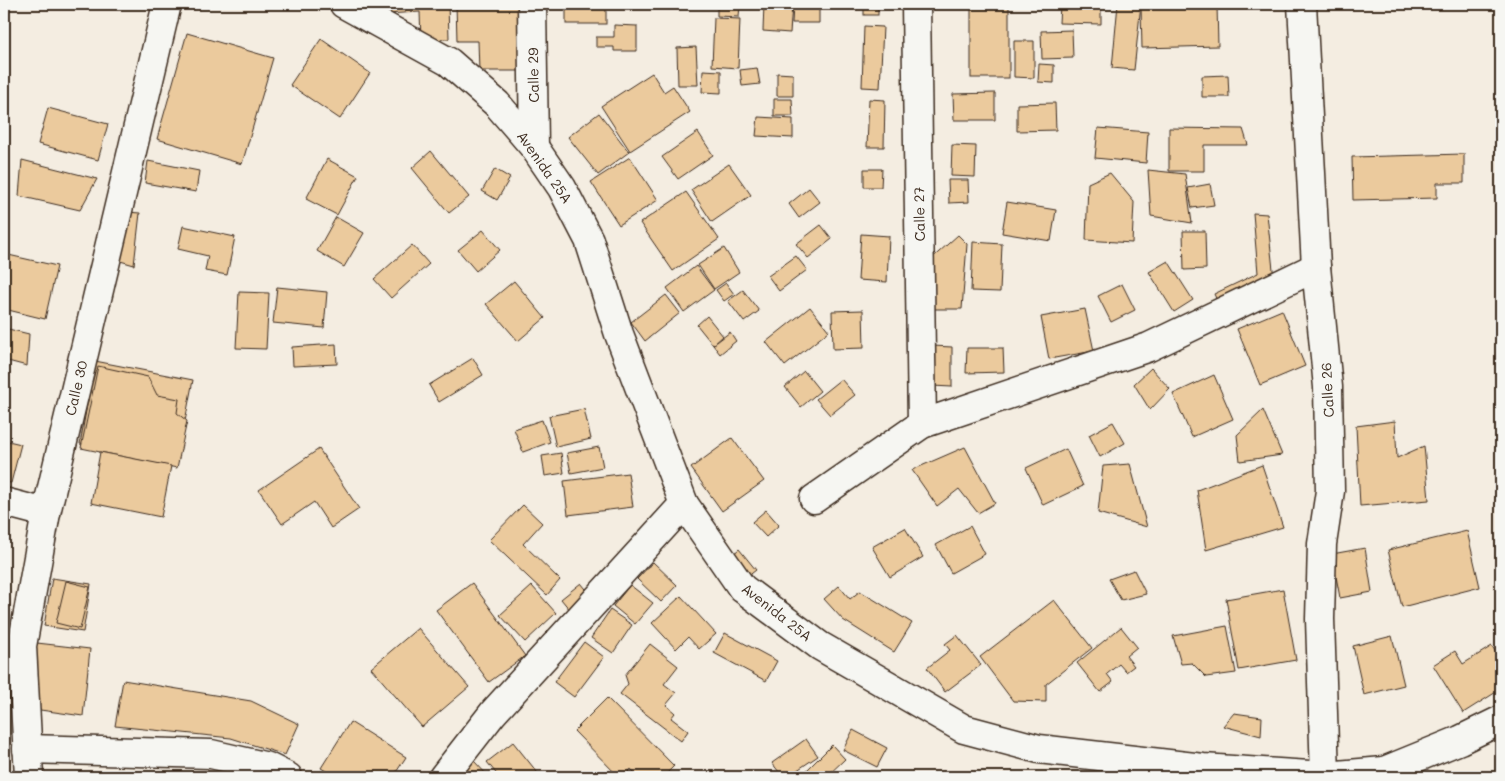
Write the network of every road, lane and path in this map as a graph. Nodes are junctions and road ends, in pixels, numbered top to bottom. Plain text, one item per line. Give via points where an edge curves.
1 (167, 4) edge
2 (344, 4) edge
3 (532, 4) edge
4 (916, 4) edge
5 (1302, 4) edge
6 (534, 147) junction
7 (1316, 267) junction
8 (922, 424) junction
9 (814, 499) dead end
10 (4, 502) edge
11 (684, 504) junction
12 (46, 512) junction
13 (1501, 720) edge
14 (27, 749) junction
15 (1324, 776) edge
16 (29, 777) edge
17 (288, 777) edge
18 (443, 777) edge

1 - 12 street, Calle 30
2 - 6 street, Avenida 25A via 450,62 497,104
3 - 6 street, Calle 29
4 - 8 street, Calle 27
5 - 7 street, Calle 26
6 - 11 street, Avenida 25A via 562,188 589,240 619,334
7 - 8 street via 1149,347
7 - 15 street, Calle 26 via 1328,387 1330,491 1322,544 1320,619
8 - 9 street
10 - 12 street
11 - 15 street, Avenida 25A via 742,588 820,646 964,729 1039,749 1203,768
11 - 18 street via 493,713
12 - 14 street, Calle 30 via 22,646
13 - 15 street, Avenida 25A via 1384,771
14 - 16 street, Calle 30
14 - 17 street via 211,754 268,767

